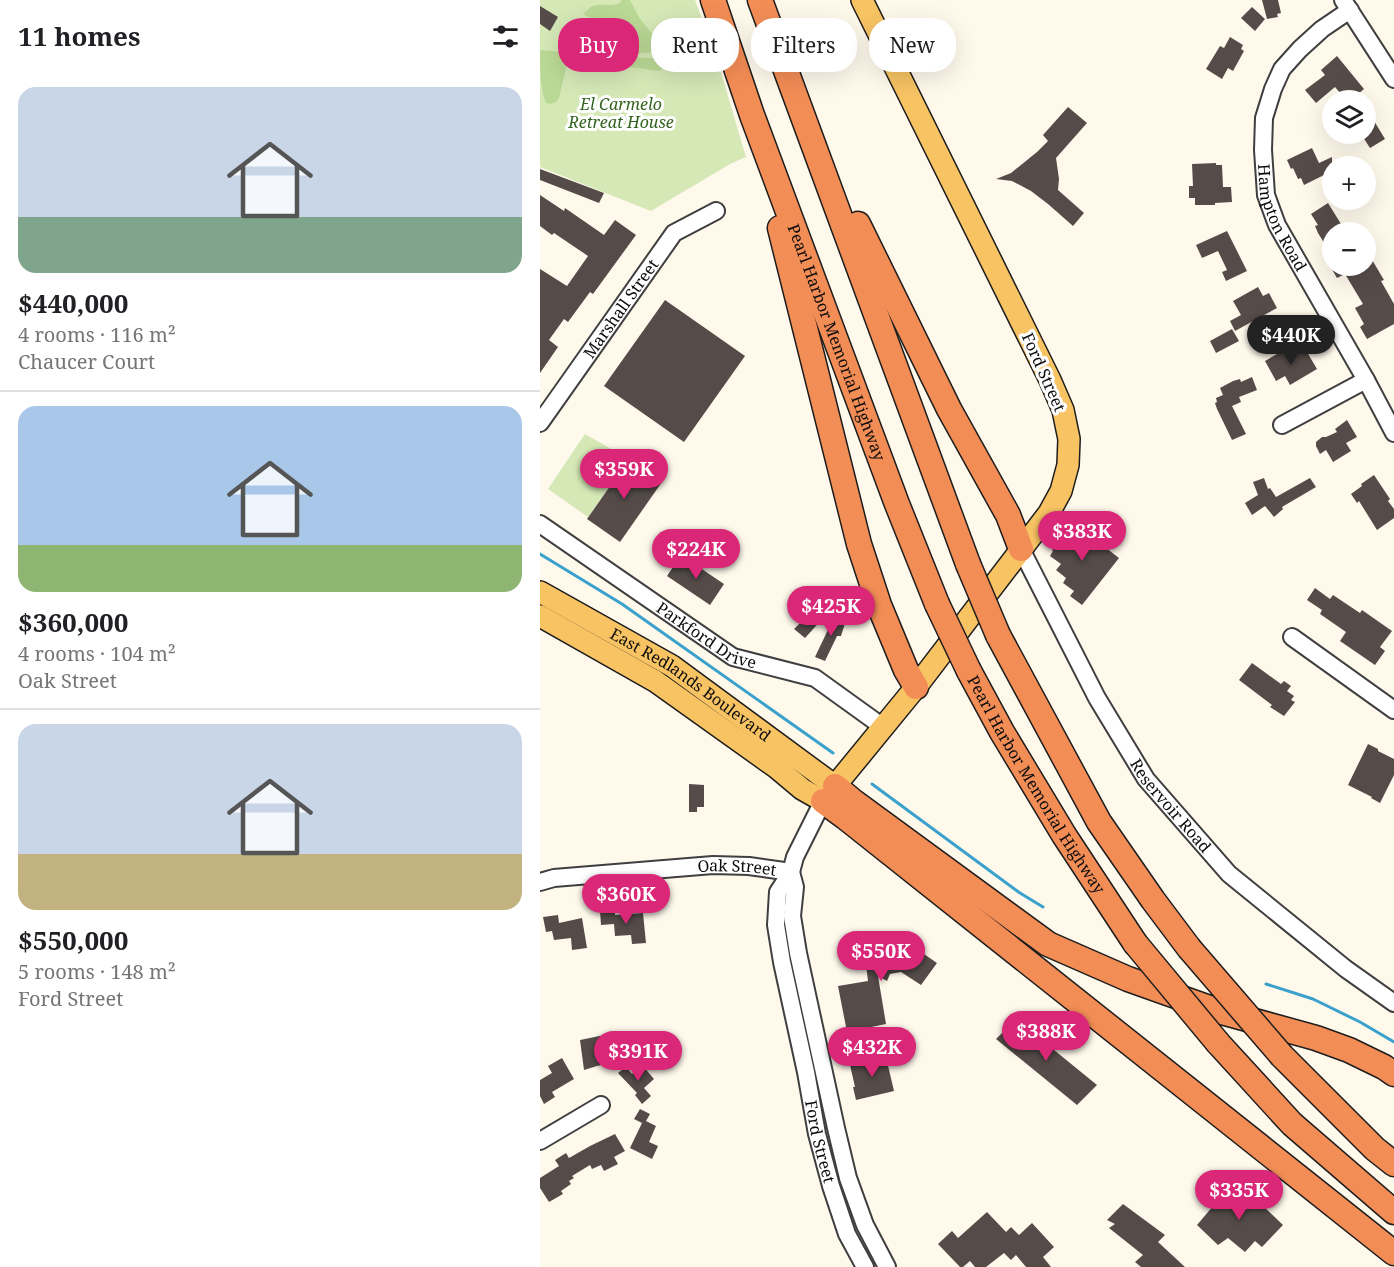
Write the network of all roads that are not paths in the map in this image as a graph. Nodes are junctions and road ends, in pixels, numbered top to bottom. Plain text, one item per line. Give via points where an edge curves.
1 (713, 0) edge
2 (760, 0) edge
3 (862, 0) edge
4 (1346, 5) edge
5 (1394, 79) edge
6 (798, 99) junction
7 (752, 115) junction
8 (716, 211) dead end
9 (1366, 380) junction
10 (540, 423) edge
11 (1282, 425) dead end
12 (1394, 433) edge
13 (540, 524) edge
14 (1021, 549) junction
15 (540, 592) edge
16 (540, 616) edge
17 (1292, 637) dead end
18 (916, 687) junction
19 (1394, 710) edge
20 (883, 727) junction
21 (829, 793) junction
22 (791, 872) junction
23 (540, 882) edge
24 (1394, 1003) edge
25 (806, 1072) junction
26 (1394, 1074) edge
27 (601, 1105) dead end
28 (836, 1128) junction
29 (540, 1141) edge
30 (1394, 1164) edge
31 (1394, 1212) edge
32 (1394, 1253) edge
33 (864, 1267) edge
34 (887, 1267) edge

1 - 7 highway, Pearl Harbor Memorial Highway
2 - 6 highway, Pearl Harbor Memorial Highway
3 - 14 main road, Ford Street via 1063,410 1069,448 1061,491
4 - 5 street
4 - 9 street, Hampton Road via 1282,69 1264,118 1263,150 1266,195 1276,225
6 - 14 highway via 949,409 1008,515
6 - 30 highway, Pearl Harbor Memorial Highway, bridge via 968,564 998,635 1099,822 1189,948 1282,1056
7 - 18 highway via 859,544 879,605
7 - 31 highway, Pearl Harbor Memorial Highway, bridge via 937,604 1002,732 1135,943 1292,1124
8 - 10 street, Marshall Street via 674,233
9 - 11 street
9 - 12 street, Hampton Road
13 - 20 street, Parkford Drive via 733,657 815,678
14 - 18 main road, Ford Street
14 - 24 street, Reservoir Road via 1097,698 1146,779 1229,874
15 - 21 main road, East Redlands Boulevard via 672,666
16 - 21 main road, East Redlands Boulevard via 655,681 802,789
17 - 19 street
18 - 20 main road, Ford Street
20 - 21 main road, Ford Street
21 - 22 street, Ford Street
21 - 26 highway via 854,802 1047,944 1128,979 1218,1011 1349,1050
21 - 32 highway via 864,832
22 - 23 street, Oak Street via 713,865
22 - 25 street, Ford Street via 778,892 776,924
22 - 28 street, Ford Street via 798,953
25 - 28 street via 817,1081 825,1122
25 - 33 street, Ford Street via 831,1186 847,1234
27 - 29 street
28 - 34 street, Ford Street via 865,1225

